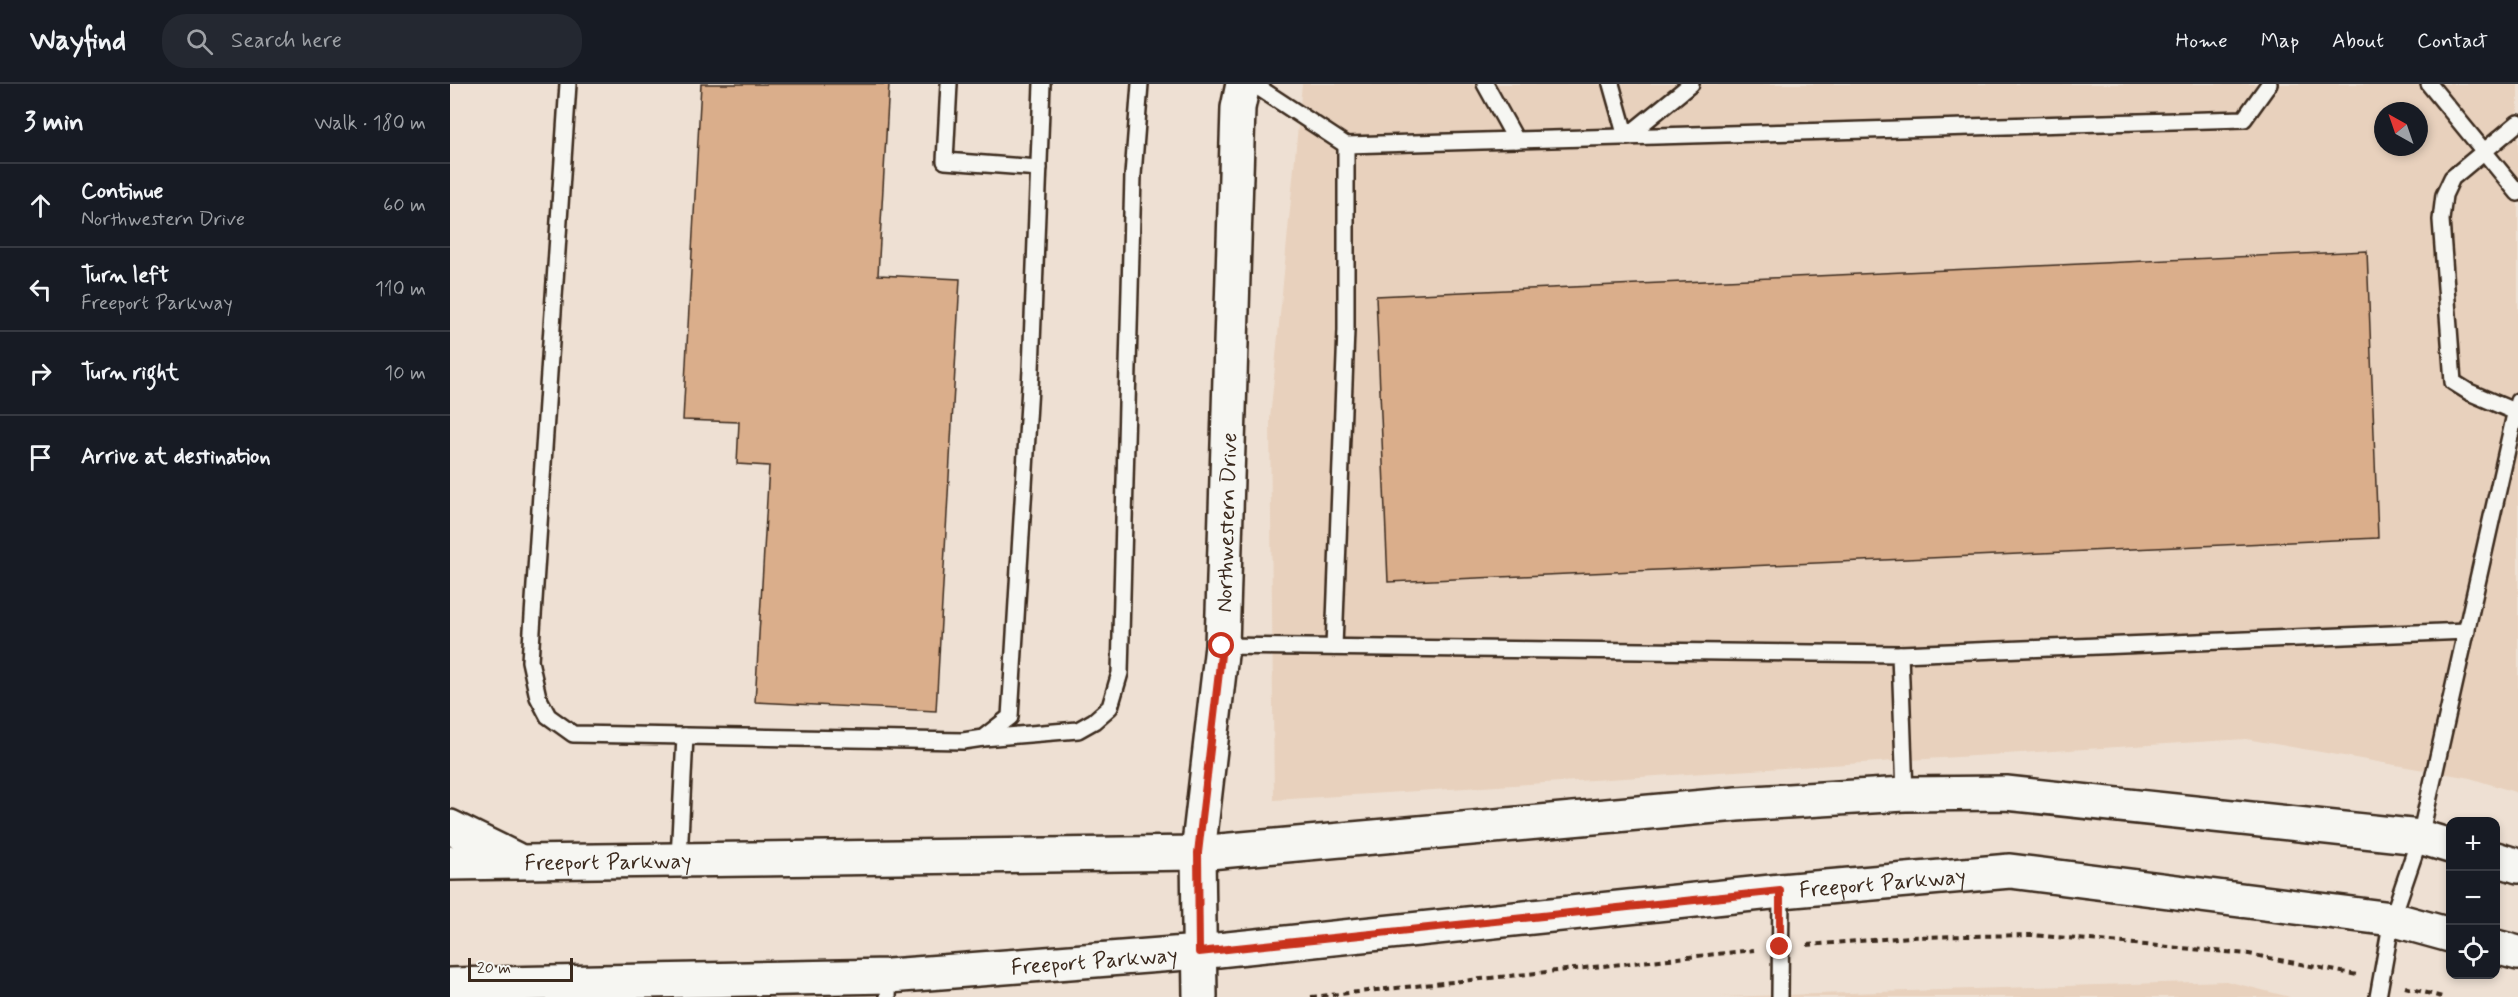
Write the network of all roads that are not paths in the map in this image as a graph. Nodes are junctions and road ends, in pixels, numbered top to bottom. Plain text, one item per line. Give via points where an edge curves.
1 (568, 84) edge
2 (949, 84) edge
3 (1042, 84) edge
4 (1140, 84) edge
5 (1243, 84) edge
6 (1253, 84) edge
7 (1485, 84) edge
8 (1611, 84) edge
9 (1690, 84) edge
10 (2269, 84) edge
11 (2429, 84) edge
12 (2518, 123) edge
13 (1626, 137) junction
14 (1516, 140) junction
15 (1346, 145) junction
16 (2483, 150) junction
17 (1039, 168) junction
18 (2518, 193) edge
19 (2517, 406) edge
20 (2467, 631) junction
21 (1222, 646) junction
22 (1334, 648) junction
23 (1900, 654) junction
24 (685, 736) junction
25 (983, 738) junction
26 (1905, 794) junction
27 (450, 827) edge
28 (2420, 837) junction
29 (2446, 845) edge
30 (1198, 853) junction
31 (679, 859) junction
32 (2500, 861) edge
33 (522, 862) junction
34 (450, 863) edge
35 (2518, 866) edge
36 (1780, 891) junction
37 (2392, 919) junction
38 (2446, 934) edge
39 (2500, 948) edge
40 (1199, 952) junction
41 (2518, 953) edge
42 (450, 985) edge
43 (889, 986) edge
44 (494, 990) edge
45 (1200, 997) edge
46 (1780, 997) edge
47 (2379, 997) edge

1 - 24 lane via 530,661 538,697 548,716 573,734
2 - 17 lane via 945,161
3 - 17 lane
4 - 25 lane via 1133,175 1120,673 1110,707 1078,730
5 - 21 main road, Northwestern Drive via 1239,108
6 - 15 lane
7 - 14 lane
8 - 13 lane
9 - 13 lane
10 - 13 lane via 2244,119
11 - 16 lane
12 - 16 lane
13 - 14 lane
14 - 15 lane
15 - 22 lane via 1346,330
16 - 18 lane
16 - 19 lane via 2452,178 2444,195 2440,220 2453,382 2469,392
17 - 25 lane via 1010,717
19 - 20 lane
20 - 23 lane
20 - 28 lane
21 - 22 lane
21 - 30 main road, Northwestern Drive
22 - 23 lane
23 - 26 lane
24 - 25 lane via 963,741
24 - 31 lane
26 - 28 main road, Freeport Parkway via 2006,793
26 - 30 main road, Freeport Parkway via 1737,804
27 - 33 main road
28 - 29 main road, Freeport Parkway
28 - 37 lane
30 - 31 main road, Freeport Parkway
30 - 40 main road, Northwestern Drive
31 - 33 main road, Freeport Parkway
32 - 35 main road
33 - 34 main road, Freeport Parkway
36 - 37 main road, Freeport Parkway via 2010,871
36 - 40 main road, Freeport Parkway
36 - 46 lane
37 - 38 main road, Freeport Parkway
37 - 47 lane
39 - 41 main road
40 - 43 main road, Freeport Parkway
40 - 45 main road, Northwestern Drive
42 - 44 main road, Freeport Parkway
43 - 44 main road, Freeport Parkway

